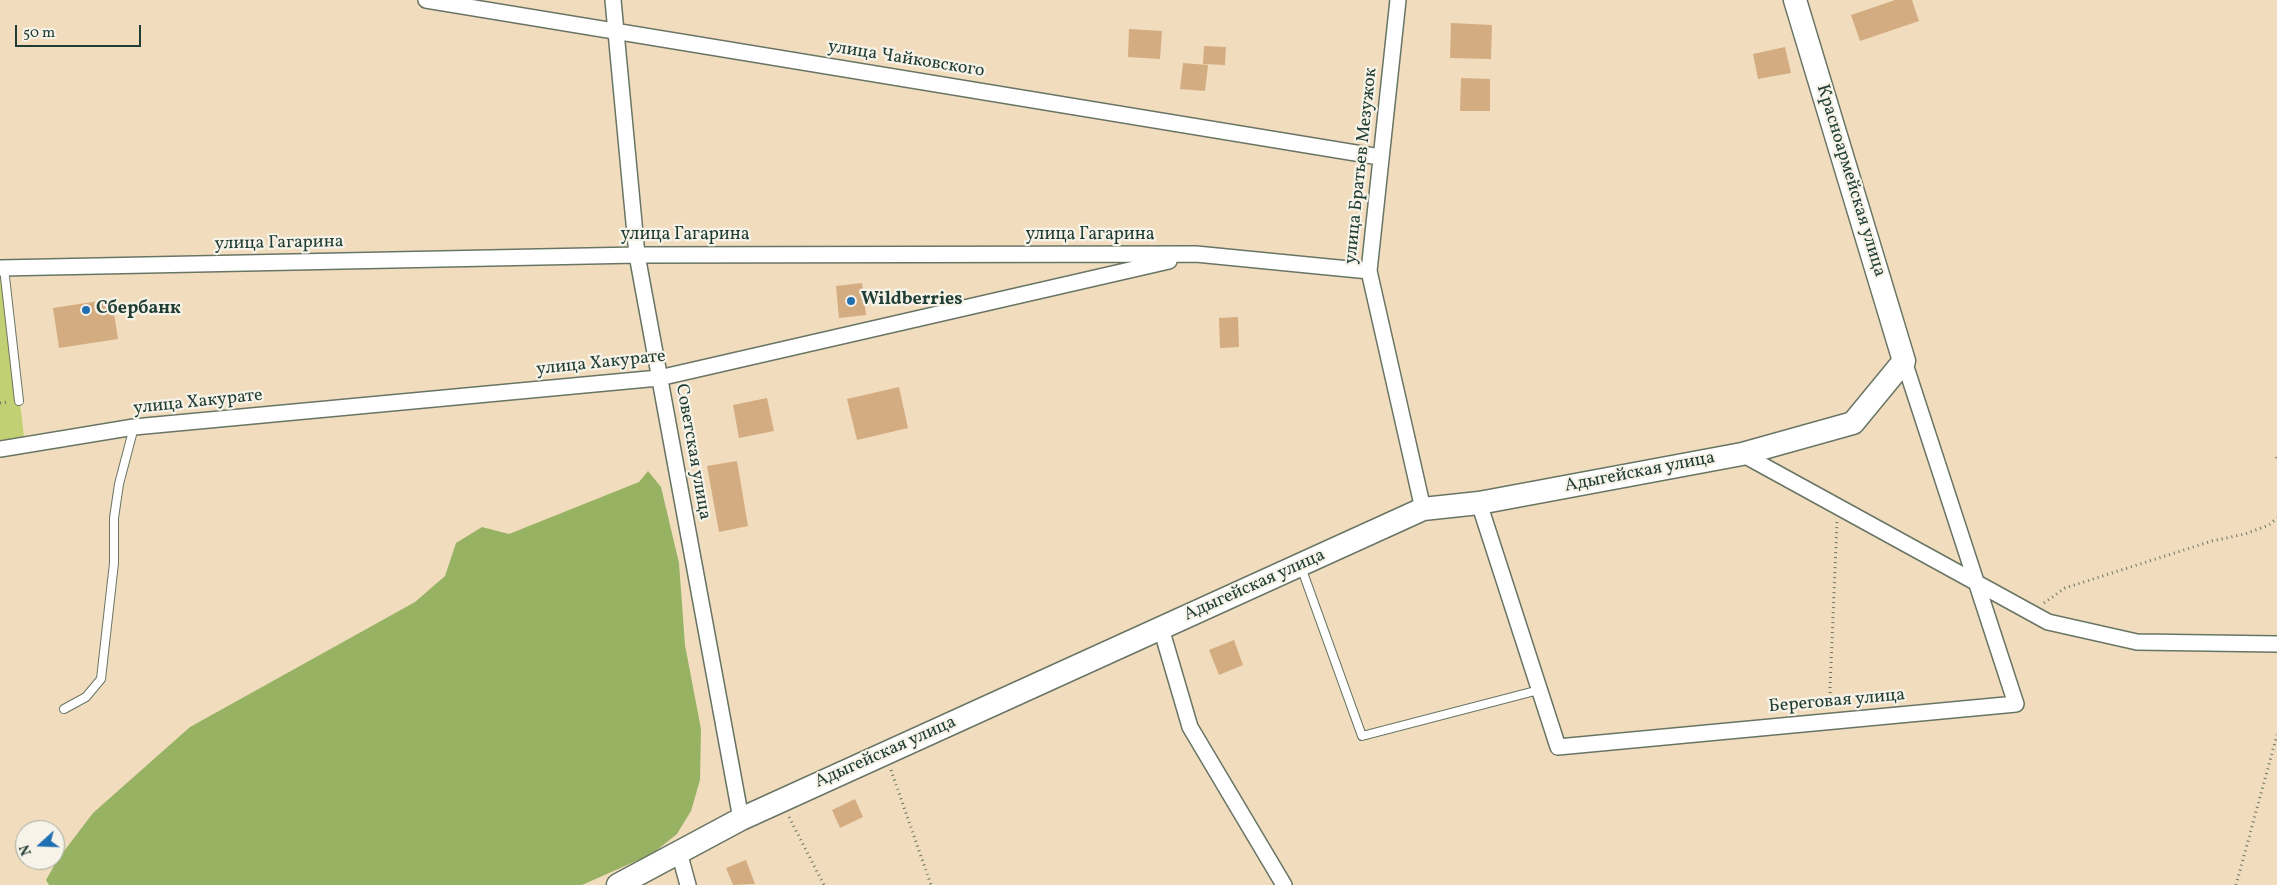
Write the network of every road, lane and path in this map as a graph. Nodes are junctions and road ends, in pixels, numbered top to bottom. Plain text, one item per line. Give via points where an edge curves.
1 (426, 0) edge
2 (613, 0) edge
3 (1398, 0) edge
4 (1795, 0) edge
5 (617, 31) junction
6 (1380, 157) junction
7 (1196, 254) junction
8 (637, 255) junction
9 (2, 268) edge
10 (1369, 270) junction
11 (1904, 361) junction
12 (660, 378) junction
13 (19, 401) dead end
14 (134, 427) junction
15 (0, 449) edge
16 (1742, 454) junction
17 (1479, 503) junction
18 (1838, 507) junction
19 (1423, 509) junction
20 (2277, 518) edge
21 (1300, 565) junction
22 (1977, 584) junction
23 (2035, 615) junction
24 (1161, 628) junction
25 (2277, 644) edge
26 (1539, 690) junction
27 (64, 709) dead end
28 (1832, 721) junction
29 (2277, 735) edge
30 (885, 753) junction
31 (780, 801) junction
32 (741, 819) junction
33 (679, 852) junction
34 (618, 885) edge
35 (688, 885) edge
36 (824, 885) edge
37 (930, 885) edge
38 (1284, 885) edge
39 (2236, 885) edge

1 - 5 street, улица Чайковского
2 - 5 street, Советская улица
3 - 6 street, улица Братьев Мезужок
4 - 11 main road, Красноармейская улица
5 - 6 street, улица Чайковского
5 - 8 street, Советская улица
6 - 10 street, улица Братьев Мезужок
7 - 8 street, улица Гагарина
7 - 10 street, улица Гагарина
7 - 12 street, улица Хакурате
8 - 9 street, улица Гагарина
8 - 12 street, Советская улица
9 - 13 lane
10 - 19 street, улица Братьев Мезужок
11 - 16 main road, Адыгейская улица via 1853,422
11 - 22 street, Береговая улица
12 - 14 street, улица Хакурате
12 - 32 street, Советская улица
14 - 15 street, улица Хакурате
14 - 27 lane via 114,518 114,563 100,679 86,697
16 - 17 main road, Адыгейская улица
16 - 18 street
17 - 19 main road, Адыгейская улица
17 - 26 street, Береговая улица
18 - 22 street
18 - 28 path via 1830,689
19 - 21 main road, Адыгейская улица
20 - 23 path via 2269,525 2245,534 2212,541 2066,588 2047,600
21 - 24 main road, Адыгейская улица
21 - 26 lane via 1362,736
22 - 23 street
22 - 28 street, Береговая улица via 2016,704
23 - 25 street via 2048,622 2137,642
24 - 30 main road, Адыгейская улица
24 - 38 street via 1190,727
26 - 28 street, Береговая улица via 1558,747
29 - 39 path
30 - 31 main road, Адыгейская улица
30 - 37 path
31 - 32 main road, Адыгейская улица
31 - 36 path
32 - 33 main road, Адыгейская улица
33 - 34 main road, Адыгейская улица
33 - 35 street

